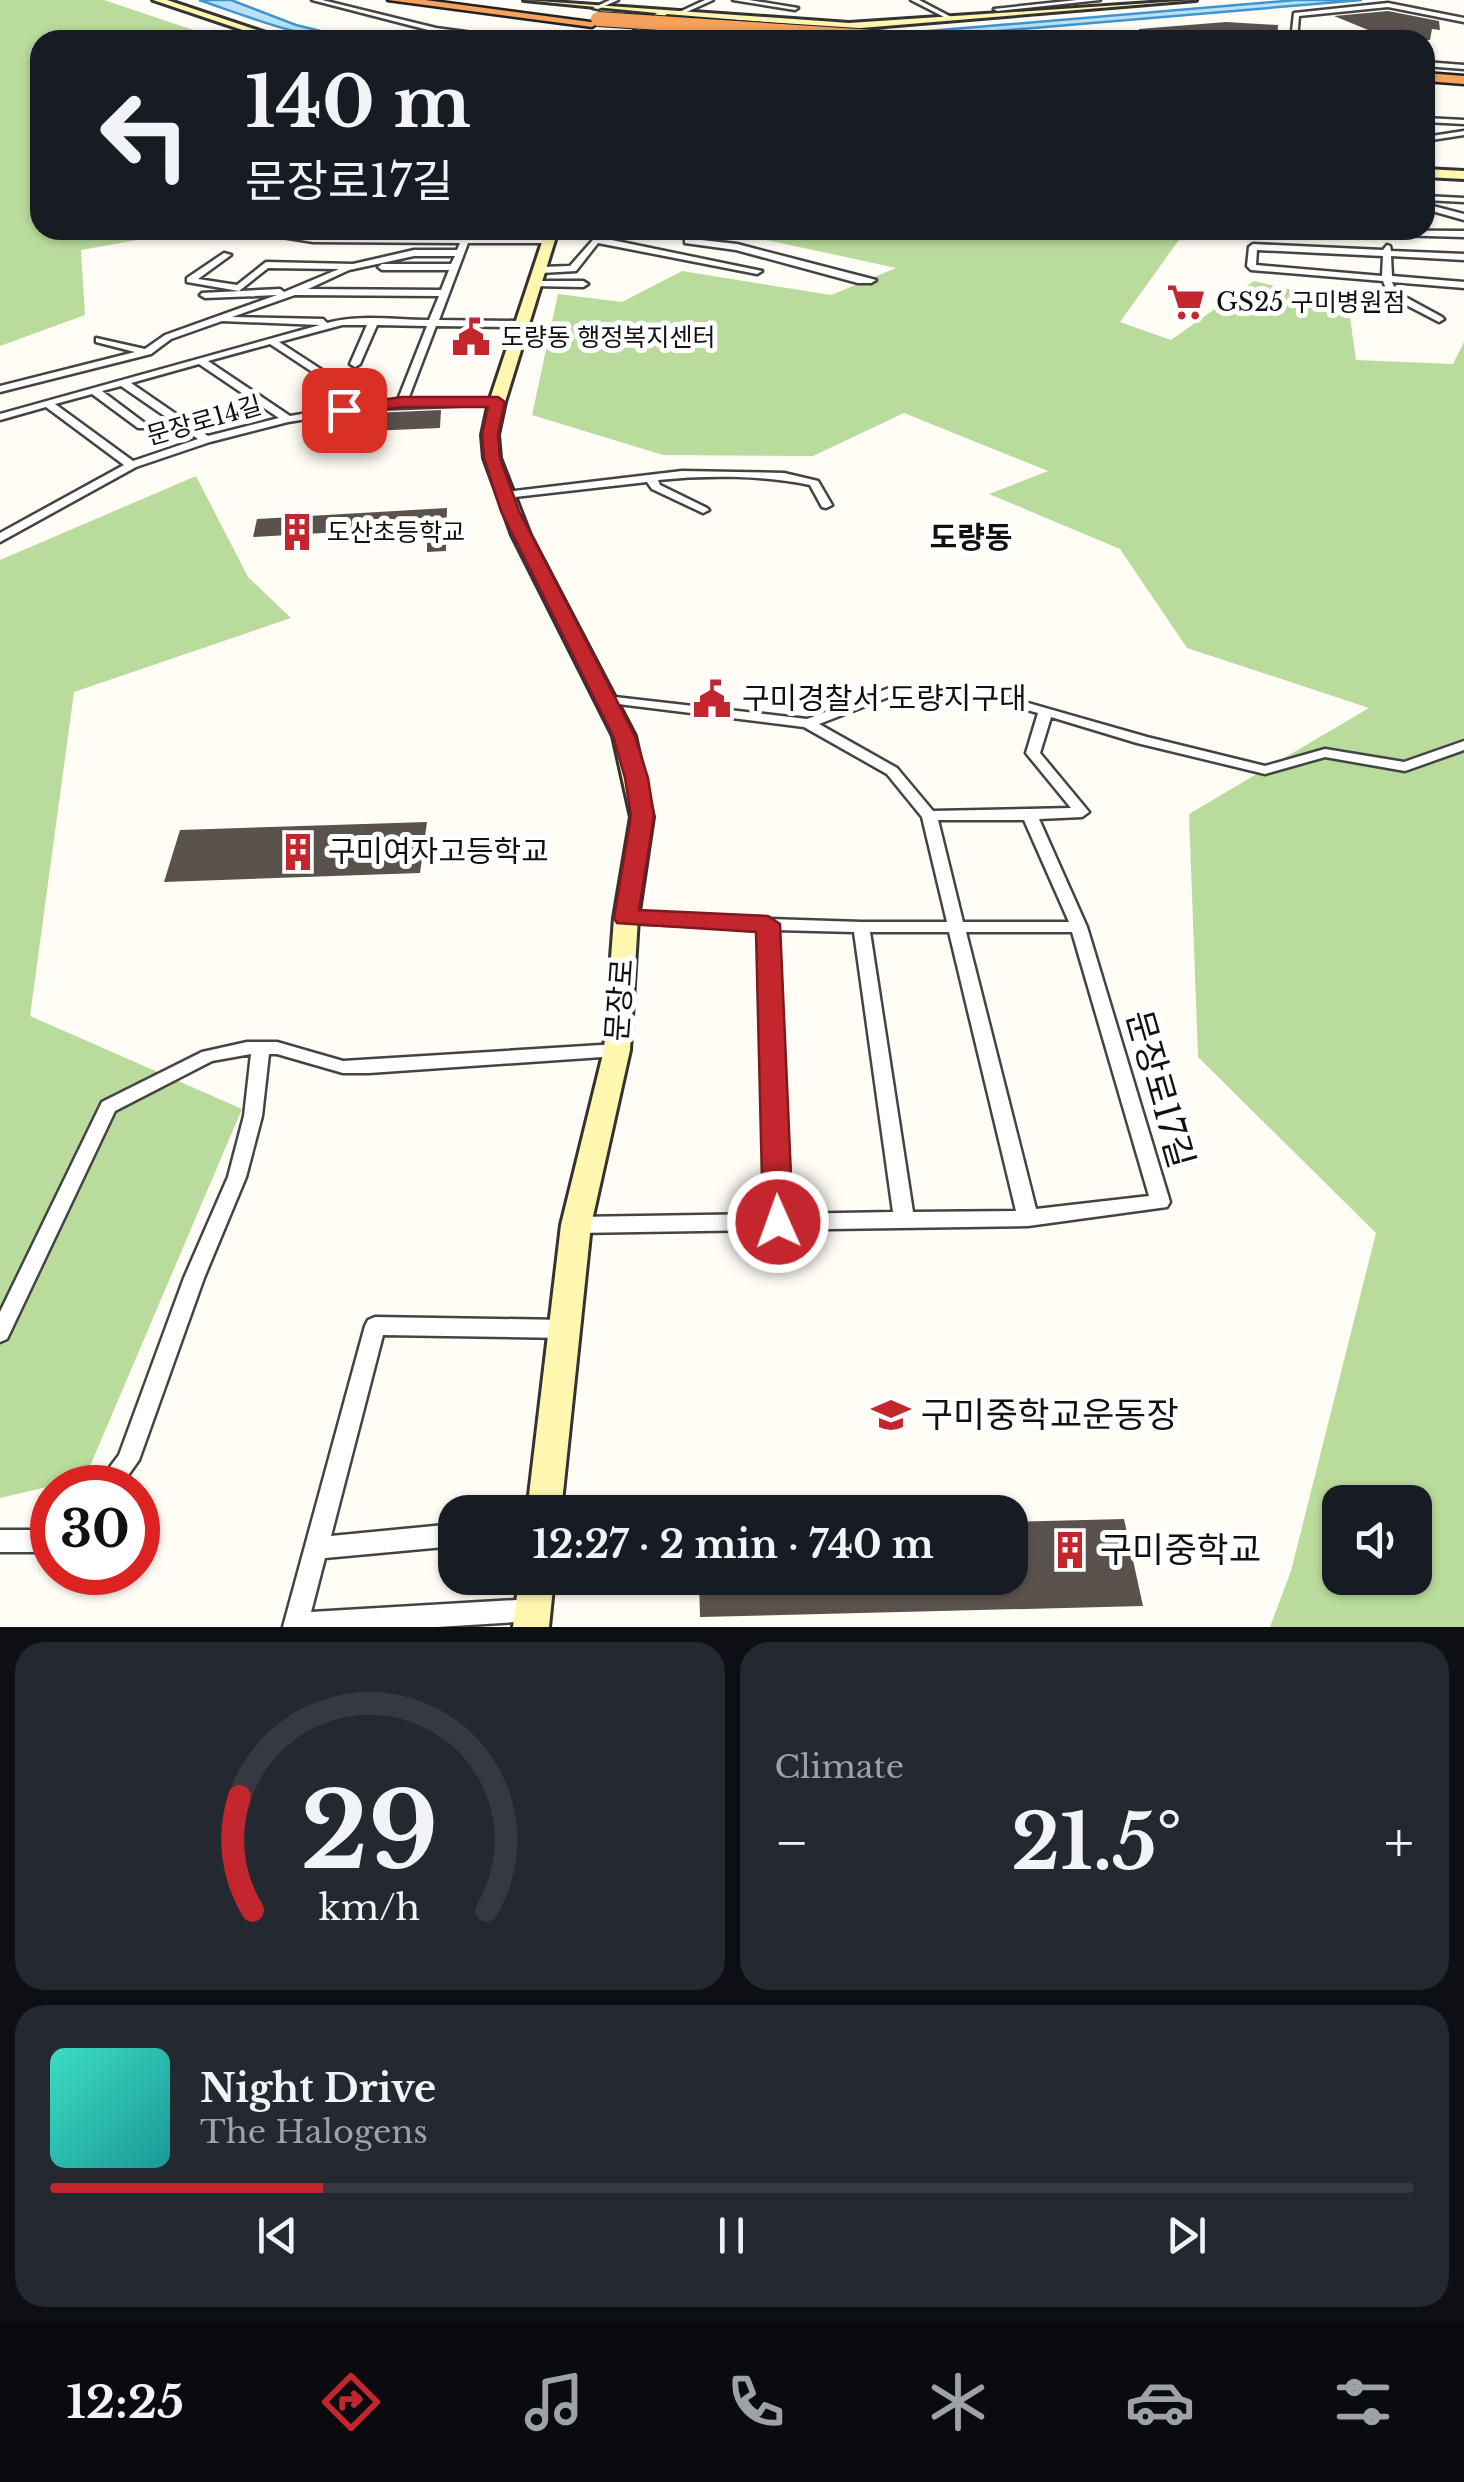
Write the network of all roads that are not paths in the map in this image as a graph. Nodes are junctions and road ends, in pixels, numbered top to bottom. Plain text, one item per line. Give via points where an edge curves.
1 (144, 0) edge
2 (158, 0) edge
3 (315, 0) edge
4 (394, 0) edge
5 (431, 0) edge
6 (529, 0) edge
7 (615, 0) edge
8 (710, 0) edge
9 (736, 0) edge
10 (811, 0) edge
11 (914, 0) edge
12 (928, 0) edge
13 (1051, 0) edge
14 (1088, 0) edge
15 (1191, 0) edge
16 (1071, 2) junction
17 (1100, 3) edge
18 (795, 8) junction
19 (998, 9) dead end
20 (662, 13) junction
21 (678, 14) junction
22 (596, 17) junction
23 (952, 19) junction
24 (1464, 20) edge
25 (768, 22) junction
26 (234, 30) edge
27 (251, 30) edge
28 (436, 30) edge
29 (641, 30) edge
30 (736, 30) edge
31 (779, 30) edge
32 (1295, 30) edge
33 (1435, 65) edge
34 (1464, 67) edge
35 (1435, 75) edge
36 (1464, 77) edge
37 (1435, 121) edge
38 (1464, 122) edge
39 (1464, 134) edge
40 (1435, 138) edge
41 (1435, 172) edge
42 (1464, 173) edge
43 (1435, 199) edge
44 (1464, 200) edge
45 (1435, 208) edge
46 (1464, 208) edge
47 (1449, 212) junction
48 (1464, 218) edge
49 (1435, 233) edge
50 (1464, 234) edge
51 (394, 240) edge
52 (430, 240) edge
53 (465, 240) edge
54 (549, 240) edge
55 (596, 240) edge
56 (622, 240) edge
57 (688, 240) edge
58 (1252, 240) edge
59 (1384, 240) edge
60 (423, 241) joint
61 (1253, 247) junction
62 (460, 253) junction
63 (227, 255) dead end
64 (1389, 255) junction
65 (1464, 257) edge
66 (353, 266) junction
67 (455, 267) junction
68 (757, 271) dead end
69 (538, 277) junction
70 (871, 280) dead end
71 (1387, 280) junction
72 (584, 284) dead end
73 (1464, 286) edge
74 (234, 291) junction
75 (294, 292) junction
76 (444, 293) junction
77 (205, 295) dead end
78 (1438, 319) dead end
79 (216, 320) junction
80 (374, 321) junction
81 (342, 322) junction
82 (433, 323) junction
83 (519, 324) junction
84 (99, 340) dead end
85 (271, 341) junction
86 (147, 352) junction
87 (201, 361) junction
88 (356, 364) dead end
89 (104, 365) junction
90 (124, 382) junction
91 (0, 389) edge
92 (93, 390) junction
93 (402, 402) junction
94 (498, 402) junction
95 (48, 404) junction
96 (371, 406) junction
97 (0, 417) edge
98 (288, 419) junction
99 (142, 426) dead end
100 (206, 440) junction
101 (132, 465) junction
102 (650, 476) junction
103 (505, 495) junction
104 (826, 506) dead end
105 (703, 510) dead end
106 (0, 538) edge
107 (602, 698) junction
108 (1046, 710) junction
109 (808, 722) junction
110 (1464, 745) edge
111 (1030, 815) junction
112 (930, 816) junction
113 (626, 918) junction
114 (768, 924) junction
115 (861, 927) junction
116 (1079, 927) junction
117 (957, 929) junction
118 (261, 1048) junction
119 (617, 1050) junction
120 (1028, 1218) junction
121 (904, 1220) junction
122 (778, 1222) junction
123 (576, 1226) junction
124 (565, 1329) junction
125 (0, 1334) edge
126 (124, 1465) edge
127 (546, 1495) edge
128 (438, 1537) edge
129 (0, 1541) edge
130 (30, 1541) edge
131 (316, 1548) junction
132 (534, 1605) edge
133 (296, 1626) edge

1 - 26 street
2 - 27 street
3 - 28 street
4 - 22 highway
5 - 22 highway
6 - 22 street
7 - 22 street
8 - 21 street
9 - 18 street
10 - 18 street
11 - 12 street
11 - 23 street
13 - 16 street
14 - 16 street
14 - 17 street
15 - 17 street
16 - 19 street
17 - 23 street
18 - 25 street
20 - 21 street
20 - 22 street
20 - 29 street
21 - 25 street
22 - 30 highway, bridge
22 - 31 highway, bridge
23 - 25 street via 858,26
24 - 32 street via 1388,5 1296,14
33 - 34 street
35 - 36 highway
37 - 38 street
39 - 40 street
41 - 42 street
43 - 44 street
45 - 47 street
46 - 47 street
47 - 48 street
49 - 50 street
51 - 60 street
52 - 60 street
53 - 62 street
54 - 69 street, 문장로
55 - 69 street via 573,269
56 - 68 street
57 - 70 street
58 - 61 street
59 - 64 street
61 - 64 street
61 - 71 street via 1253,267
62 - 66 street via 414,253
62 - 67 street
63 - 74 street via 190,280
64 - 65 street
64 - 71 street
66 - 67 street
66 - 74 street via 266,265
66 - 75 street
67 - 76 street
69 - 72 street
69 - 83 street, 문장로
71 - 73 street
71 - 78 street via 1392,294
74 - 75 street
74 - 77 street
75 - 76 street
75 - 79 street
76 - 82 street
79 - 81 street
79 - 86 street
80 - 81 street
80 - 82 street
80 - 88 street
81 - 85 street
82 - 83 street
82 - 93 street
83 - 94 street, 문장로
84 - 86 street
85 - 87 street
85 - 96 street
86 - 89 street
87 - 90 street
87 - 98 street
89 - 90 street
89 - 91 street
90 - 92 street
90 - 100 street
92 - 95 street
92 - 99 street
93 - 94 street, 문장로14길
93 - 96 street, 문장로14길
94 - 103 street, 문장로 via 490,434
95 - 97 street
95 - 101 street
96 - 98 street, 문장로14길
98 - 100 street, 문장로14길
100 - 101 street, 문장로14길
101 - 106 street, 문장로14길
102 - 103 street
102 - 104 street via 801,478 819,487
102 - 105 street via 656,487
103 - 107 street, 문장로
107 - 109 street
107 - 113 street, 문장로 via 624,736 642,816
108 - 109 street via 965,689 892,691
108 - 110 street via 1266,770 1325,753 1405,767
108 - 111 street via 1033,753 1082,812
109 - 112 street via 892,771
111 - 112 street
111 - 116 street, 문장로17길
112 - 117 street
113 - 114 street
113 - 119 street, 문장로
114 - 115 street
114 - 122 street
115 - 117 street
115 - 121 street
116 - 117 street
116 - 120 street, 문장로17길 via 1160,1202
117 - 120 street
118 - 119 street via 343,1067
118 - 125 street via 208,1056 108,1106
118 - 126 street via 253,1116 236,1177
119 - 123 street, 문장로
120 - 121 street
121 - 122 street
122 - 123 street
123 - 124 street, 문장로
124 - 127 street, 문장로
124 - 131 street via 375,1326
128 - 131 street
129 - 130 street
131 - 133 street
132 - 133 street

